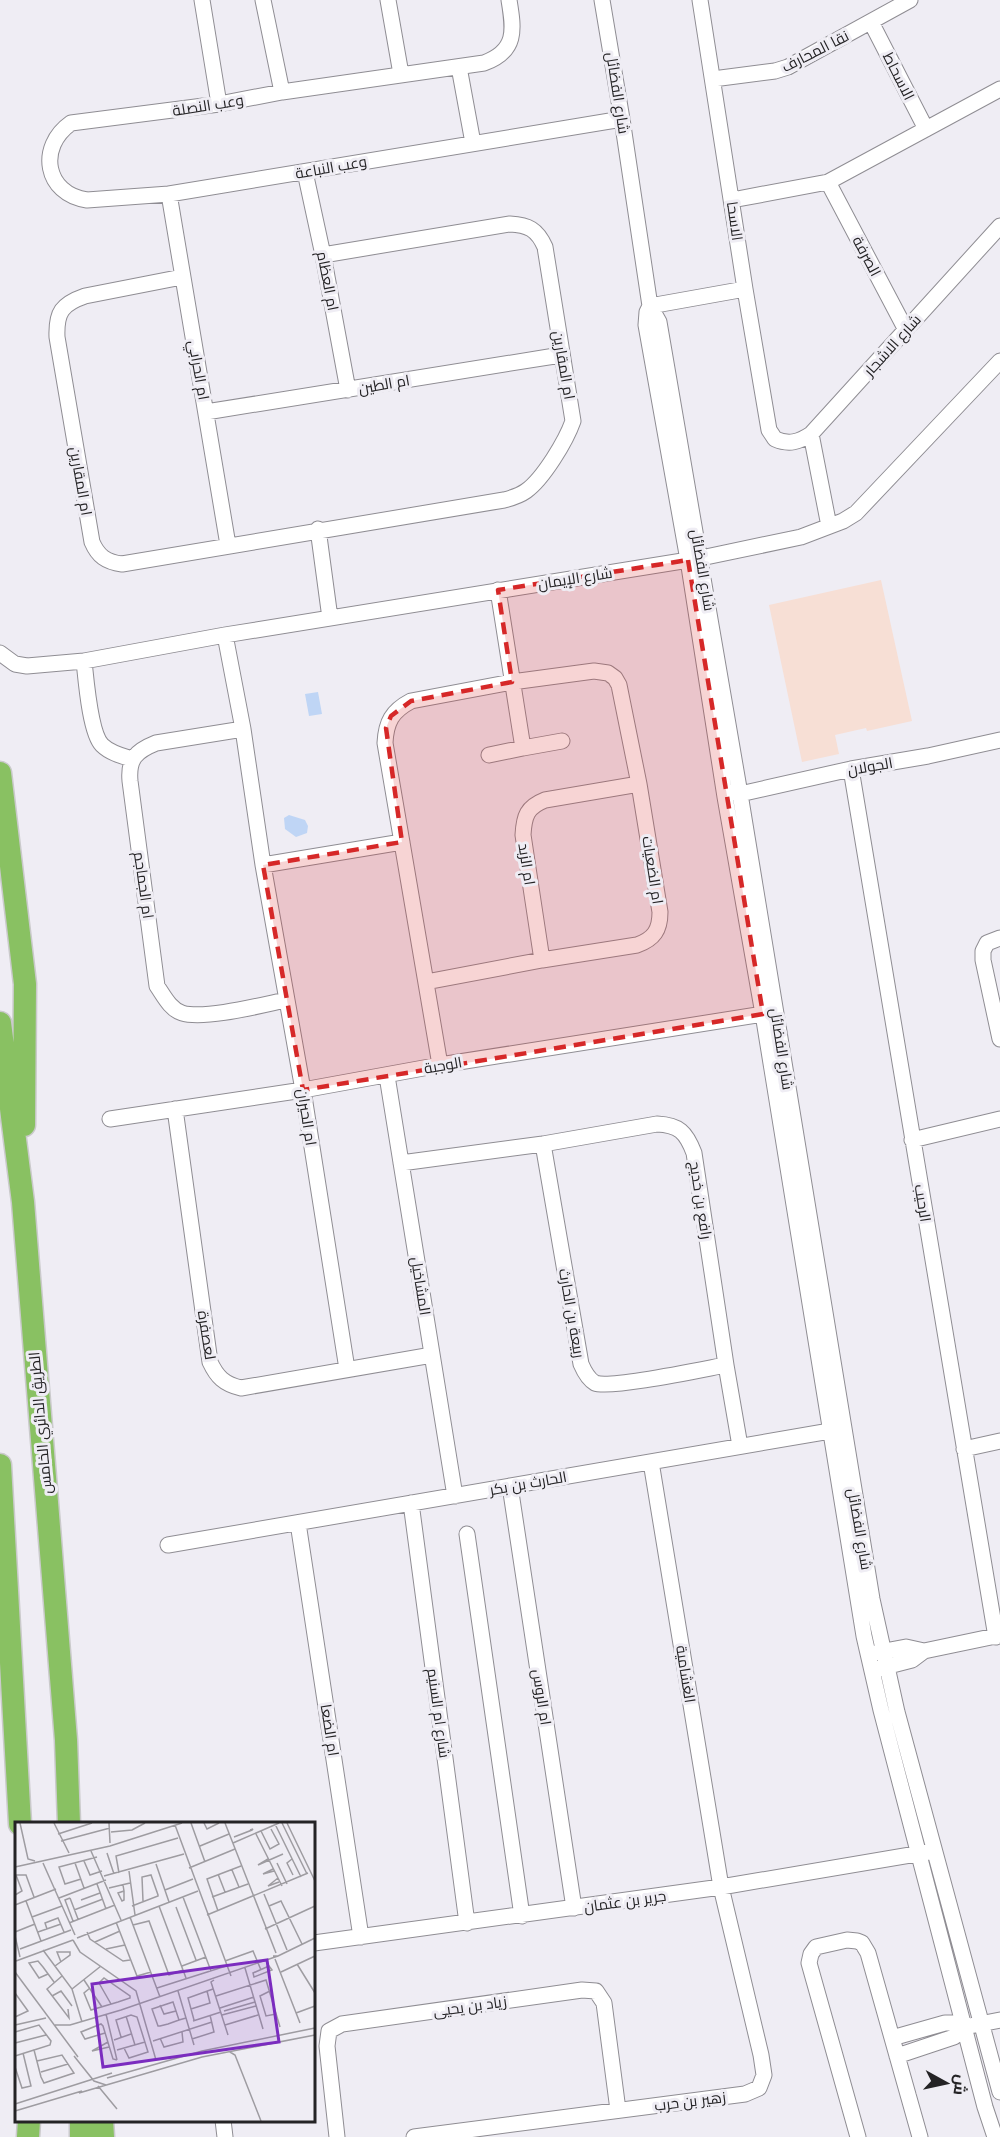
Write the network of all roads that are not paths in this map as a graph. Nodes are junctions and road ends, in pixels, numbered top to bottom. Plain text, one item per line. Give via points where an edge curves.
1 (202, 0) edge
2 (263, 0) edge
3 (388, 0) edge
4 (510, 0) edge
5 (602, 0) edge
6 (700, 0) edge
7 (910, 0) edge
8 (871, 22) junction
9 (459, 67) junction
10 (401, 74) junction
11 (713, 79) junction
12 (1000, 89) edge
13 (282, 92) junction
14 (219, 104) junction
15 (622, 119) junction
16 (926, 129) junction
17 (473, 143) junction
18 (305, 171) junction
19 (52, 172) joint
20 (828, 182) junction
21 (169, 194) junction
22 (732, 200) junction
23 (1000, 226) edge
24 (323, 255) junction
25 (182, 277) junction
26 (745, 289) junction
27 (650, 306) junction
28 (906, 330) junction
29 (561, 355) junction
30 (1000, 361) edge
31 (348, 390) junction
32 (206, 412) junction
33 (811, 434) junction
34 (829, 526) junction
35 (318, 529) junction
36 (228, 545) junction
37 (694, 559) junction
38 (498, 591) junction
39 (330, 618) junction
40 (225, 635) junction
41 (0, 653) edge
42 (84, 661) junction
43 (512, 682) junction
44 (243, 729) junction
45 (716, 738) junction
46 (1000, 740) edge
47 (562, 741) dead end
48 (523, 748) junction
49 (489, 754) dead end
50 (132, 759) junction
51 (851, 769) junction
52 (0, 773) edge
53 (639, 784) junction
54 (740, 794) junction
55 (402, 842) junction
56 (263, 865) junction
57 (1000, 923) edge
58 (999, 939) edge
59 (542, 960) junction
60 (426, 982) junction
61 (286, 1000) junction
62 (769, 1013) junction
63 (0, 1023) edge
64 (1000, 1039) edge
65 (440, 1065) junction
66 (387, 1076) junction
67 (303, 1090) junction
68 (175, 1109) junction
69 (110, 1119) dead end
70 (1000, 1119) edge
71 (912, 1140) junction
72 (543, 1144) junction
73 (401, 1163) junction
74 (22, 1202) junction
75 (432, 1354) junction
76 (726, 1365) junction
77 (347, 1369) junction
78 (830, 1431) junction
79 (1000, 1441) edge
80 (740, 1446) junction
81 (964, 1449) junction
82 (651, 1462) junction
83 (0, 1465) edge
84 (852, 1483) junction
85 (510, 1486) junction
86 (455, 1496) junction
87 (411, 1503) junction
88 (298, 1523) junction
89 (467, 1534) dead end
90 (168, 1545) dead end
91 (998, 1636) edge
92 (924, 1651) junction
93 (875, 1653) junction
94 (879, 1669) junction
95 (66, 1740) junction
96 (20, 1822) edge
97 (69, 1822) edge
98 (74, 1822) edge
99 (934, 1850) junction
100 (918, 1853) junction
101 (721, 1887) junction
102 (574, 1908) junction
103 (522, 1916) junction
104 (467, 1923) junction
105 (361, 1937) junction
106 (315, 1944) edge
107 (1000, 2020) edge
108 (981, 2024) junction
109 (964, 2027) junction
110 (892, 2038) junction
111 (897, 2056) junction
112 (1000, 2092) edge
113 (618, 2110) junction
114 (991, 2113) edge
115 (29, 2122) edge
116 (36, 2122) edge
117 (102, 2122) edge
118 (223, 2122) edge
119 (28, 2137) edge
120 (38, 2137) edge
121 (103, 2137) edge
122 (225, 2137) edge
123 (337, 2137) edge
124 (414, 2137) edge
125 (858, 2137) edge
126 (920, 2137) edge
127 (995, 2137) edge

1 - 14 street
2 - 13 street
3 - 10 street
4 - 9 street, وعب النصلة via 512,36 507,49 484,63
5 - 15 street, شارع الفضائل
6 - 11 street, الاسحا
7 - 8 street, نقا المحارف
8 - 11 street, نقا المحارف via 788,68
8 - 16 street, الاسحاط
9 - 10 street, وعب النصلة
9 - 17 street
10 - 13 street, وعب النصلة
11 - 22 street, الاسحا
12 - 16 street
13 - 14 street, وعب النصلة
14 - 19 street, وعب النصلة via 71,123 52,144
15 - 17 street, وعب النباعة
15 - 27 street, شارع الفضائل
16 - 20 street
17 - 18 street, وعب النباعة
18 - 21 street, وعب النباعة
18 - 24 street, ام العظام
19 - 21 street, وعب النباعة via 60,189 75,198
20 - 22 street
20 - 28 street, الصرفة
21 - 25 street, ام الحرابي
22 - 26 street, الاسحا
23 - 28 street, شارع الاشجار
24 - 29 street, ام المقارين via 510,224 533,229 545,247
24 - 31 street, ام العظام
25 - 32 street, ام الحرابي
25 - 36 street, ام المقارين via 70,301 61,309 56,322 92,542 103,558 122,564
26 - 27 street
26 - 33 street, الاسحا via 769,430 775,439 791,443
27 - 37 street, شارع الفضائل via 659,322
27 - 37 street via 646,325 672,474 682,483
28 - 33 street, شارع الاشجار
29 - 31 street, ام الطين
29 - 35 street, ام المقارين via 573,421 567,437 534,485 524,493 504,500
30 - 34 street, شارع الإيمان via 867,504
31 - 32 street, ام الطين
32 - 36 street, ام الحرابي
33 - 34 street
34 - 37 street, شارع الإيمان via 801,537
35 - 36 street, ام المقارين
35 - 39 street
37 - 38 street, شارع الإيمان
37 - 45 street
37 - 54 street, شارع الفضائل via 714,638
38 - 39 street, شارع الإيمان
38 - 43 street
39 - 40 street, شارع الإيمان
40 - 42 street, شارع الإيمان
40 - 44 street, ام الحيران
41 - 42 street, شارع الإيمان via 15,664 27,666
42 - 50 street via 94,730 101,744
43 - 48 street
43 - 53 street, ام الضعيات via 594,670 615,678
43 - 55 street, ام الضعيات via 411,701 391,716 385,743
44 - 50 street via 156,743 142,748
44 - 56 street, ام الحيران
45 - 54 street via 722,743 732,790
45 - 62 street
46 - 51 street, الجولان
47 - 48 street
48 - 49 street
50 - 61 street, ام الجماجم via 130,781 157,986 168,1003 182,1013 201,1015
51 - 54 street, الجولان
51 - 71 street, الرحيب
52 - 74 highway via 25,984
53 - 59 street, ام الزبد via 545,800 534,804 528,812 523,835
53 - 59 street, ام الضعيات via 660,912 660,924 654,935 637,945
54 - 62 street, شارع الفضائل
55 - 56 street
55 - 60 street, ام الضعيات
56 - 61 street, ام الحيران
57 - 58 street
58 - 64 street via 987,943 983,960
59 - 60 street, ام الضعيات
60 - 65 street, ام الضعيات
61 - 67 street, ام الحيران
62 - 65 street, الوجبة
62 - 78 street
62 - 84 street, شارع الفضائل
63 - 74 highway, الطريق الدائري الخامس
65 - 66 street, الوجبة
66 - 67 street, الوجبة
66 - 73 street, المشاخيل
67 - 68 street, الوجبة
67 - 77 street, ام الحيران
68 - 69 street, الوجبة
68 - 77 street, لعصفرة via 210,1362 215,1374 229,1385 241,1388
70 - 71 street
71 - 81 street, الرحيب
72 - 73 street, رافع بن خديج
72 - 76 street, ربيعة بن الحارث via 581,1364 587,1375 594,1382 614,1384
72 - 76 street, رافع بن خديج via 657,1124 679,1129 688,1138
73 - 75 street, المشاخيل
74 - 95 highway, الطريق الدائري الخامس
75 - 77 street, لعصفرة
75 - 86 street, المشاخيل
76 - 80 street, رافع بن خديج
78 - 80 street, الحارث بن بكر
78 - 84 street via 838,1438
78 - 93 street
79 - 81 street
80 - 82 street, الحارث بن بكر
81 - 91 street, الرحيب
82 - 85 street, الحارث بن بكر
82 - 101 street, الغشامية
83 - 96 highway
84 - 93 street, شارع الفضائل
85 - 86 street, الحارث بن بكر
85 - 102 street, ام الروس
86 - 87 street, الحارث بن بكر
87 - 88 street, الحارث بن بكر
87 - 104 street, شارع ام السنيم
88 - 90 street, الحارث بن بكر
88 - 105 street, ام الضعا
89 - 103 street
91 - 92 street
92 - 93 street via 906,1647
92 - 94 street via 912,1660
93 - 94 street, شارع الفضائل
94 - 99 street, شارع الفضائل
94 - 100 street
95 - 97 highway, الطريق الدائري الخامس
95 - 98 highway
99 - 100 street, جرير بن عثمان
99 - 108 street, شارع الفضائل
100 - 101 street, جرير بن عثمان
100 - 109 street
101 - 102 street, جرير بن عثمان
101 - 113 street, زهير بن حرب via 761,2055 764,2075 759,2088 745,2094
102 - 103 street, جرير بن عثمان
103 - 104 street, جرير بن عثمان
104 - 105 street, جرير بن عثمان
105 - 106 street, جرير بن عثمان
107 - 108 street
108 - 109 street
108 - 112 street, شارع الفضائل
109 - 110 street via 950,2023
109 - 111 street via 954,2037
109 - 114 street
110 - 111 street
110 - 125 street via 862,1943 852,1939 816,1947 809,1958 810,1967
111 - 126 street
113 - 123 street, زياد بن يحيى via 604,2003 596,1991 582,1990 342,2024 330,2031 327,2046
113 - 124 street, زهير بن حرب
114 - 127 street
115 - 119 highway
116 - 120 highway
117 - 121 highway
118 - 122 street

